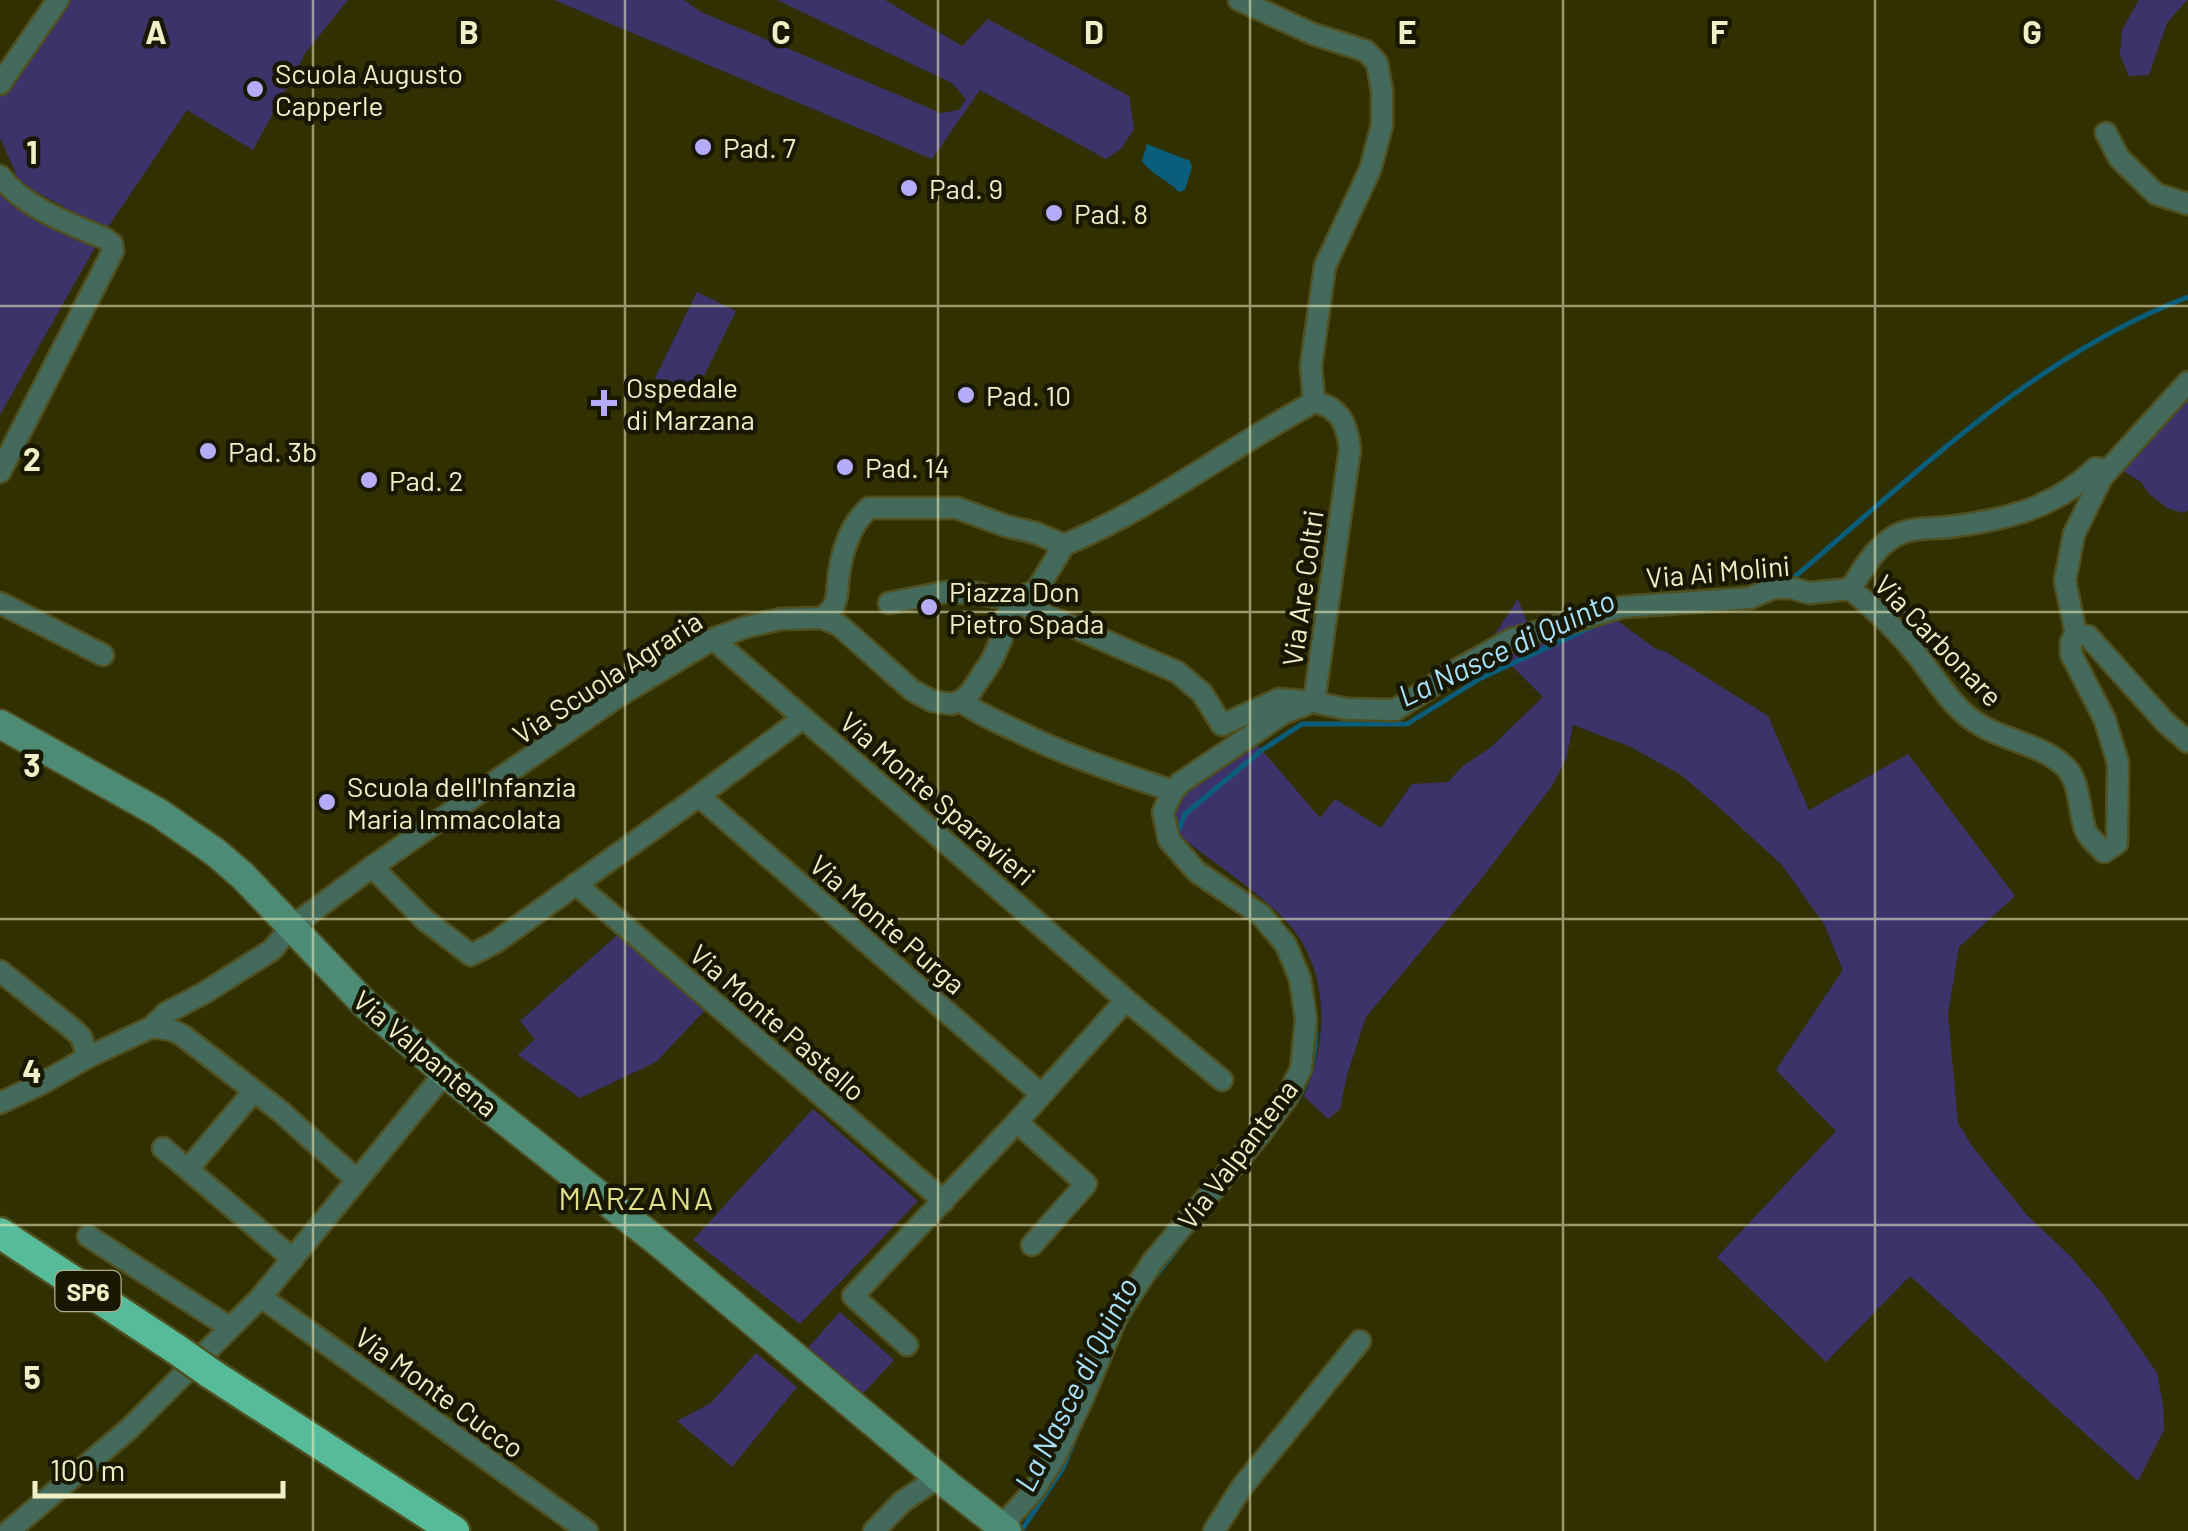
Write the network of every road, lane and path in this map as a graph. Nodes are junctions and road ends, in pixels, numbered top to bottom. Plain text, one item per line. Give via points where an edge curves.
1 (58, 0) edge
2 (1239, 0) edge
3 (0, 84) edge
4 (2106, 132) dead end
5 (0, 176) edge
6 (2188, 204) edge
7 (2188, 382) edge
8 (1314, 402) junction
9 (0, 472) edge
10 (2102, 477) junction
11 (1064, 545) junction
12 (1850, 589) junction
13 (1011, 600) junction
14 (890, 603) dead end
15 (0, 604) edge
16 (822, 618) junction
17 (2076, 634) junction
18 (713, 639) junction
19 (103, 654) dead end
20 (961, 700) junction
21 (1314, 702) junction
22 (802, 718) junction
23 (3, 723) edge
24 (2188, 742) edge
25 (1173, 790) junction
26 (699, 796) junction
27 (372, 867) junction
28 (576, 884) junction
29 (290, 928) junction
30 (0, 971) edge
31 (1126, 1000) junction
32 (152, 1027) junction
33 (88, 1057) junction
34 (446, 1073) junction
35 (1222, 1080) dead end
36 (254, 1091) junction
37 (1041, 1094) junction
38 (0, 1104) edge
39 (1017, 1122) junction
40 (164, 1148) dead end
41 (188, 1169) junction
42 (357, 1180) junction
43 (944, 1200) junction
44 (0, 1233) edge
45 (88, 1236) dead end
46 (1032, 1245) dead end
47 (293, 1259) junction
48 (261, 1297) junction
49 (229, 1326) junction
50 (1360, 1340) dead end
51 (907, 1345) dead end
52 (939, 1478) junction
53 (1004, 1529) edge
54 (9, 1531) edge
55 (454, 1531) edge
56 (587, 1531) edge
57 (874, 1531) edge
58 (1214, 1531) edge

1 - 3 street
2 - 8 street via 1366,50 1378,64 1382,125 1370,170 1325,266 1311,366
4 - 6 street via 2119,158 2156,194
5 - 9 street via 32,203 104,238 114,252
7 - 10 street, Via Carbonare
8 - 11 street via 1138,510
8 - 21 street, Via Are Coltri via 1332,408 1348,429 1350,449
10 - 12 street via 2096,468 2050,501 2005,519 1895,536
10 - 17 street, Via Carbonare via 2074,534 2065,581
11 - 13 street via 1036,591
11 - 16 street via 958,508 869,508 848,540 837,599
12 - 17 street, Via Carbonare via 1880,612 1966,716 2065,766 2085,832 2104,852 2116,843 2118,763 2105,720 2071,654
12 - 21 street, Via Ai Molini via 1772,588 1750,598 1622,607 1512,639 1395,710
13 - 14 street via 945,592
13 - 20 street via 992,660
13 - 21 street, Via Ai Molini via 1176,672 1202,694 1222,725 1278,700
15 - 19 street
16 - 18 street, Via Scuola Agraria via 781,619
16 - 20 street via 912,690 940,704
17 - 24 street via 2088,636
18 - 22 street, Via Monte Sparavieri
18 - 27 street, Via Scuola Agraria via 617,697
20 - 25 street via 1042,744
21 - 25 street, Via Are Coltri via 1284,713
22 - 26 street
22 - 31 street, Via Monte Sparavieri
23 - 29 street, Via Valpantena via 215,852
25 - 53 street, Via Valpantena via 1163,812 1169,840 1197,872 1261,915 1286,945 1306,1018 1301,1069 1268,1124 1117,1316 1056,1454
26 - 28 street
26 - 37 street, Via Monte Purga
27 - 28 street via 471,955
27 - 29 street, Via Scuola Agraria
28 - 43 street, Via Monte Pastello
29 - 32 street via 272,950
29 - 34 street, Via Valpantena
30 - 33 street via 74,1030
31 - 35 street, Via Monte Sparavieri
31 - 37 street
32 - 33 street
32 - 36 street via 182,1035
33 - 38 street
34 - 42 street
34 - 52 street, Via Valpantena
36 - 41 street
36 - 42 street
37 - 39 street
39 - 43 street
39 - 46 street via 1086,1184
40 - 41 street
41 - 47 street
42 - 47 street
43 - 51 street via 854,1296
44 - 55 highway, SP6, bridge
45 - 49 street
47 - 48 street
48 - 49 street
48 - 56 street, Via Monte Cucco
49 - 54 street via 128,1429
50 - 58 street
52 - 53 street, Via Valpantena
52 - 57 street

